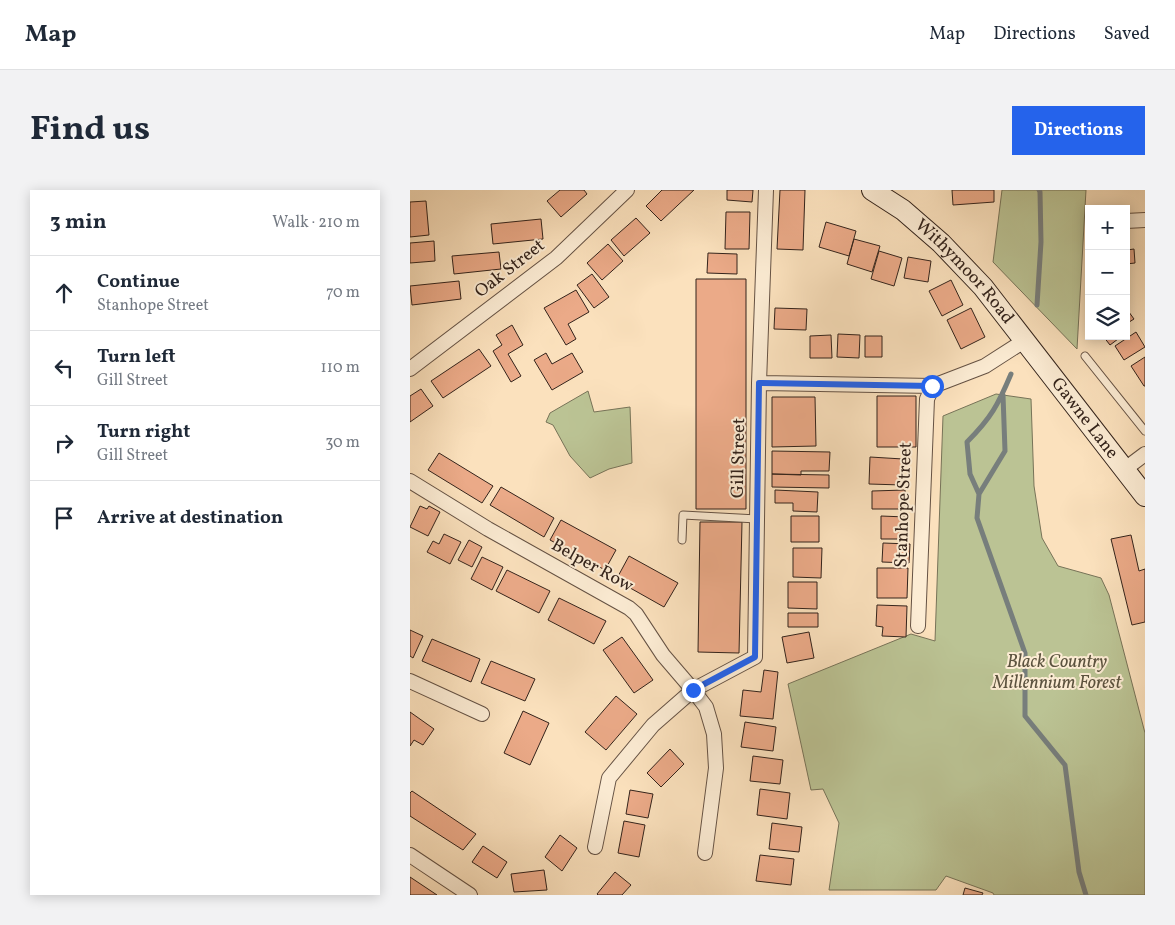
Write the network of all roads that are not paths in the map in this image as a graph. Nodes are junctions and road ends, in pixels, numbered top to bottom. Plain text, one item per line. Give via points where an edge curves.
1 (627, 190) edge
2 (766, 190) edge
3 (872, 190) edge
4 (1145, 220) edge
5 (1130, 221) edge
6 (1024, 341) junction
7 (1085, 356) dead end
8 (410, 369) edge
9 (759, 383) junction
10 (932, 386) junction
11 (1145, 431) edge
12 (1145, 454) edge
13 (1126, 469) junction
14 (410, 481) edge
15 (1145, 496) edge
16 (757, 519) junction
17 (682, 540) dead end
18 (918, 626) dead end
19 (410, 681) edge
20 (693, 690) junction
21 (482, 714) dead end
22 (595, 847) dead end
23 (705, 853) dead end
24 (410, 855) edge
25 (470, 895) edge

1 - 8 street, Oak Street via 556,258
2 - 9 street, Gill Street
3 - 6 street, Withymoor Road via 903,210 941,243 983,287
4 - 5 street
6 - 10 street via 985,366
6 - 13 street, Gawne Lane
7 - 11 lane
9 - 10 street
9 - 16 street, Gill Street
10 - 18 street, Stanhope Street via 927,399
12 - 13 street
13 - 15 street, Gawne Lane
14 - 20 street, Belper Row via 488,529 630,608
16 - 17 lane via 683,515
16 - 20 street, Gill Street via 755,657
19 - 21 street
20 - 22 street via 653,725 609,778
20 - 23 street, Belper Row via 706,707 714,734 716,768
24 - 25 street

